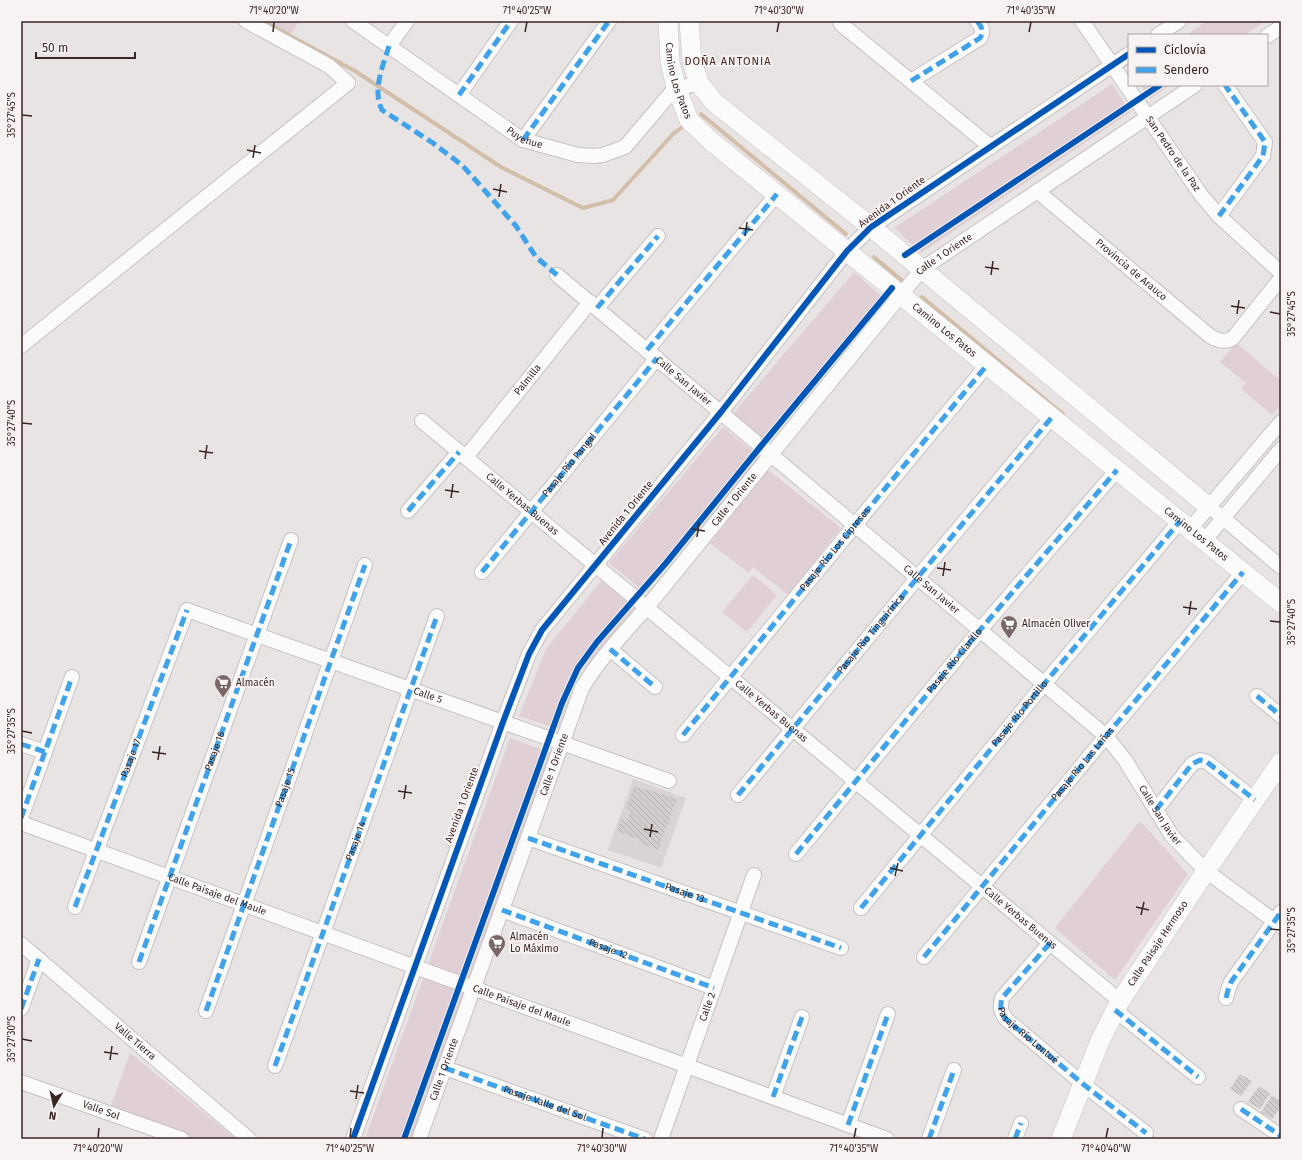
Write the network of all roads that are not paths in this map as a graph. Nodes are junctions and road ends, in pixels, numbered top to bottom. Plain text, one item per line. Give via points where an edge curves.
1 (246, 21) edge
2 (354, 21) edge
3 (407, 21) edge
4 (511, 21) edge
5 (609, 21) edge
6 (668, 21) edge
7 (689, 21) edge
8 (977, 21) edge
9 (1082, 21) edge
10 (1179, 21) edge
11 (841, 22) edge
12 (1281, 27) edge
13 (1160, 34) edge
14 (1268, 35) edge
15 (389, 46) junction
16 (1128, 55) edge
17 (1113, 65) junction
18 (910, 81) junction
19 (699, 83) junction
20 (676, 86) junction
21 (1194, 86) edge
22 (1226, 86) edge
23 (459, 95) junction
24 (1148, 117) junction
25 (523, 140) junction
26 (990, 147) junction
27 (1037, 191) junction
28 (777, 194) junction
29 (1219, 216) junction
30 (871, 227) junction
31 (658, 236) dead end
32 (847, 251) junction
33 (922, 269) junction
34 (1281, 273) edge
35 (558, 275) dead end
36 (1281, 278) edge
37 (901, 295) junction
38 (594, 305) junction
39 (21, 346) edge
40 (652, 354) junction
41 (988, 365) junction
42 (720, 412) junction
43 (1052, 417) junction
44 (422, 421) dead end
45 (1281, 422) edge
46 (1281, 449) edge
47 (462, 454) junction
48 (771, 454) junction
49 (1117, 470) junction
50 (408, 511) dead end
51 (532, 512) junction
52 (1216, 513) junction
53 (855, 525) junction
54 (1192, 530) junction
55 (291, 540) dead end
56 (365, 565) dead end
57 (596, 565) junction
58 (1281, 567) edge
59 (482, 572) dead end
60 (1243, 572) junction
61 (918, 577) junction
62 (1279, 598) edge
63 (647, 608) junction
64 (187, 610) joint
65 (437, 616) dead end
66 (980, 630) junction
67 (257, 635) junction
68 (610, 649) junction
69 (330, 661) junction
70 (72, 677) dead end
71 (731, 677) junction
72 (1044, 684) junction
73 (655, 687) dead end
74 (410, 689) junction
75 (1257, 696) dead end
76 (1281, 716) edge
77 (503, 722) junction
78 (793, 729) junction
79 (683, 735) dead end
80 (1106, 736) junction
81 (562, 743) junction
82 (21, 744) edge
83 (45, 752) junction
84 (1281, 762) edge
85 (669, 781) dead end
86 (856, 782) junction
87 (738, 796) dead end
88 (1255, 800) junction
89 (1156, 810) junction
90 (21, 818) edge
91 (21, 823) edge
92 (921, 836) junction
93 (528, 838) junction
94 (96, 850) junction
95 (796, 854) dead end
96 (1206, 871) junction
97 (754, 875) dead end
98 (169, 877) junction
99 (982, 887) junction
100 (243, 904) junction
101 (75, 907) dead end
102 (861, 908) dead end
103 (502, 910) junction
104 (741, 912) junction
105 (1279, 920) edge
106 (322, 933) junction
107 (1050, 943) junction
108 (21, 944) edge
109 (841, 948) dead end
110 (924, 957) dead end
111 (39, 959) junction
112 (139, 962) dead end
113 (415, 967) junction
114 (474, 988) junction
115 (714, 988) junction
116 (1226, 998) dead end
117 (1118, 1005) junction
118 (21, 1009) edge
119 (206, 1011) dead end
120 (888, 1014) dead end
121 (802, 1017) dead end
122 (275, 1066) dead end
123 (686, 1066) junction
124 (445, 1068) junction
125 (954, 1070) dead end
126 (1198, 1077) dead end
127 (21, 1082) edge
128 (1083, 1084) junction
129 (773, 1097) junction
130 (1241, 1108) dead end
131 (1021, 1123) dead end
132 (848, 1125) junction
133 (1146, 1134) dead end
134 (1281, 1136) edge
135 (182, 1139) edge
136 (249, 1139) edge
137 (353, 1139) edge
138 (419, 1139) edge
139 (644, 1139) edge
140 (661, 1139) edge
141 (888, 1139) edge
142 (929, 1139) edge
143 (1015, 1139) edge
144 (1061, 1139) edge

1 - 39 street via 329,66 348,83
2 - 15 street, Puyehue
3 - 15 street
4 - 23 street
5 - 25 street
6 - 20 street, Camino Los Patos via 670,62
7 - 19 street, Camino Los Patos via 692,60
8 - 18 street via 982,29 980,38
9 - 17 street, San Pedro de la Paz
10 - 13 street
11 - 18 street
12 - 14 street
15 - 23 street, Puyehue
16 - 17 street, Avenida 1 Oriente
17 - 24 street, San Pedro de la Paz
17 - 26 street, Avenida 1 Oriente
18 - 26 street
19 - 20 street
19 - 30 street, Camino Los Patos via 714,102
20 - 25 street, Puyehue via 625,147 614,152 595,156 578,155
20 - 28 street, Camino Los Patos via 690,120 712,142
21 - 24 street, Calle 1 Oriente
22 - 29 street via 1265,142 1263,156
23 - 25 street, Puyehue
24 - 27 street, Calle 1 Oriente
24 - 29 street, San Pedro de la Paz via 1201,195
26 - 30 street, Avenida 1 Oriente
27 - 33 street, Calle 1 Oriente
27 - 36 street, Provincia de Arauco via 1210,336 1222,341 1233,338
28 - 32 street, Camino Los Patos
28 - 40 street, Pasaje Río Pangal
29 - 34 street, San Pedro de la Paz
30 - 32 street, Avenida 1 Oriente
30 - 33 street, Camino Los Patos
31 - 38 street, Palmilla
32 - 37 street, Camino Los Patos
32 - 42 street, Avenida 1 Oriente
33 - 37 street, Calle 1 Oriente
33 - 52 street, Camino Los Patos
35 - 38 street, Calle San Javier
37 - 41 street, Camino Los Patos
37 - 48 street, Calle 1 Oriente
38 - 40 street, Calle San Javier
38 - 47 street, Palmilla
40 - 42 street, Calle San Javier
40 - 51 street, Pasaje Río Pangal
41 - 43 street, Camino Los Patos
41 - 53 street, Pasaje Río Los Cipreses
42 - 48 street, Calle San Javier
42 - 57 street, Avenida 1 Oriente
43 - 49 street, Camino Los Patos
43 - 61 street, Pasaje Río Tinguiririca
44 - 47 street, Calle Yerbas Buenas
45 - 52 street
46 - 52 street
47 - 50 street, Palmilla
47 - 51 street, Calle Yerbas Buenas
48 - 53 street, Calle San Javier
48 - 63 street, Calle 1 Oriente
49 - 54 street, Camino Los Patos
49 - 66 street, Pasaje Río Clarillo
51 - 57 street, Calle Yerbas Buenas
51 - 59 street, Pasaje Río Pangal
52 - 54 street, Pasaje Río Portillo
52 - 58 street, Camino Los Patos
53 - 61 street, Calle San Javier
53 - 71 street, Pasaje Río Los Cipreses
54 - 60 street, Camino Los Patos
54 - 72 street, Pasaje Río Portillo
55 - 67 street, Pasaje 16
56 - 69 street, Pasaje 15
57 - 63 street, Calle Yerbas Buenas
57 - 77 street, Avenida 1 Oriente via 534,643
60 - 62 street, Camino Los Patos
60 - 80 street, Pasaje Río Las Leñas
61 - 66 street, Calle San Javier
61 - 78 street, Pasaje Río Tinguiririca
63 - 68 street, Calle 1 Oriente
63 - 71 street, Calle Yerbas Buenas
64 - 67 street, Calle 5
64 - 94 street, Pasaje 17
65 - 74 street, Pasaje 14
66 - 72 street, Calle San Javier
66 - 86 street, Pasaje Río Clarillo
67 - 69 street, Calle 5
67 - 98 street, Pasaje 16
68 - 73 street
68 - 81 street, Calle 1 Oriente via 582,688
69 - 74 street, Calle 5
69 - 100 street, Pasaje 15
70 - 83 street
71 - 78 street, Calle Yerbas Buenas
71 - 79 street, Pasaje Río Los Cipreses
72 - 80 street, Calle San Javier
72 - 92 street, Pasaje Río Portillo
74 - 77 street, Calle 5
74 - 106 street, Pasaje 14
75 - 76 street
77 - 81 street, Calle 5
77 - 113 street, Avenida 1 Oriente
78 - 86 street, Calle Yerbas Buenas
78 - 87 street, Pasaje Río Tinguiririca
80 - 89 street, Calle San Javier via 1125,760
80 - 99 street, Pasaje Río Las Leñas
81 - 85 street, Calle 5
81 - 93 street, Calle 1 Oriente
82 - 83 street
83 - 90 street
84 - 88 street, Calle Paisaje Hermoso
86 - 92 street, Calle Yerbas Buenas
86 - 95 street, Pasaje Río Clarillo
88 - 89 street via 1207,762 1200,760 1192,764
88 - 96 street, Calle Paisaje Hermoso
89 - 96 street, Calle San Javier via 1172,836
91 - 94 street, Calle Paisaje del Maule
92 - 99 street, Calle Yerbas Buenas
92 - 102 street, Pasaje Río Portillo
93 - 103 street, Calle 1 Oriente
93 - 104 street, Pasaje 13
94 - 98 street, Calle Paisaje del Maule
94 - 101 street, Pasaje 17
96 - 105 street, Calle San Javier
96 - 117 street, Calle Paisaje Hermoso
97 - 104 street, Calle 2
98 - 100 street, Calle Paisaje del Maule
98 - 112 street, Pasaje 16
99 - 107 street, Calle Yerbas Buenas
99 - 110 street, Pasaje Río Las Leñas
100 - 106 street, Calle Paisaje del Maule
100 - 119 street, Pasaje 15
103 - 114 street, Calle 1 Oriente
103 - 115 street, Pasaje 12
104 - 109 street, Pasaje 13
104 - 115 street, Calle 2
105 - 116 street via 1231,982
106 - 113 street, Calle Paisaje del Maule
106 - 122 street, Pasaje 14
107 - 117 street, Calle Yerbas Buenas
107 - 128 street, Pasaje Río Lontué via 1002,998 1000,1009 1006,1019
108 - 111 street, Valle Tierra
111 - 118 street
111 - 136 street, Valle Tierra
113 - 114 street, Calle Paisaje del Maule
113 - 137 street, Avenida 1 Oriente
114 - 123 street, Calle Paisaje del Maule
114 - 124 street, Calle 1 Oriente
115 - 123 street, Calle 2
117 - 126 street, Calle Yerbas Buenas
117 - 128 street, Calle Paisaje Hermoso
120 - 132 street
121 - 129 street
123 - 129 street, Calle Paisaje del Maule
123 - 140 street, Calle 2
124 - 138 street, Calle 1 Oriente
124 - 139 street, Pasaje Valle del Sol
125 - 142 street
127 - 135 street, Valle Sol
128 - 133 street, Pasaje Río Lontué
128 - 144 street, Calle Paisaje Hermoso
129 - 132 street, Calle Paisaje del Maule
130 - 134 street
131 - 143 street
132 - 141 street, Calle Paisaje del Maule

